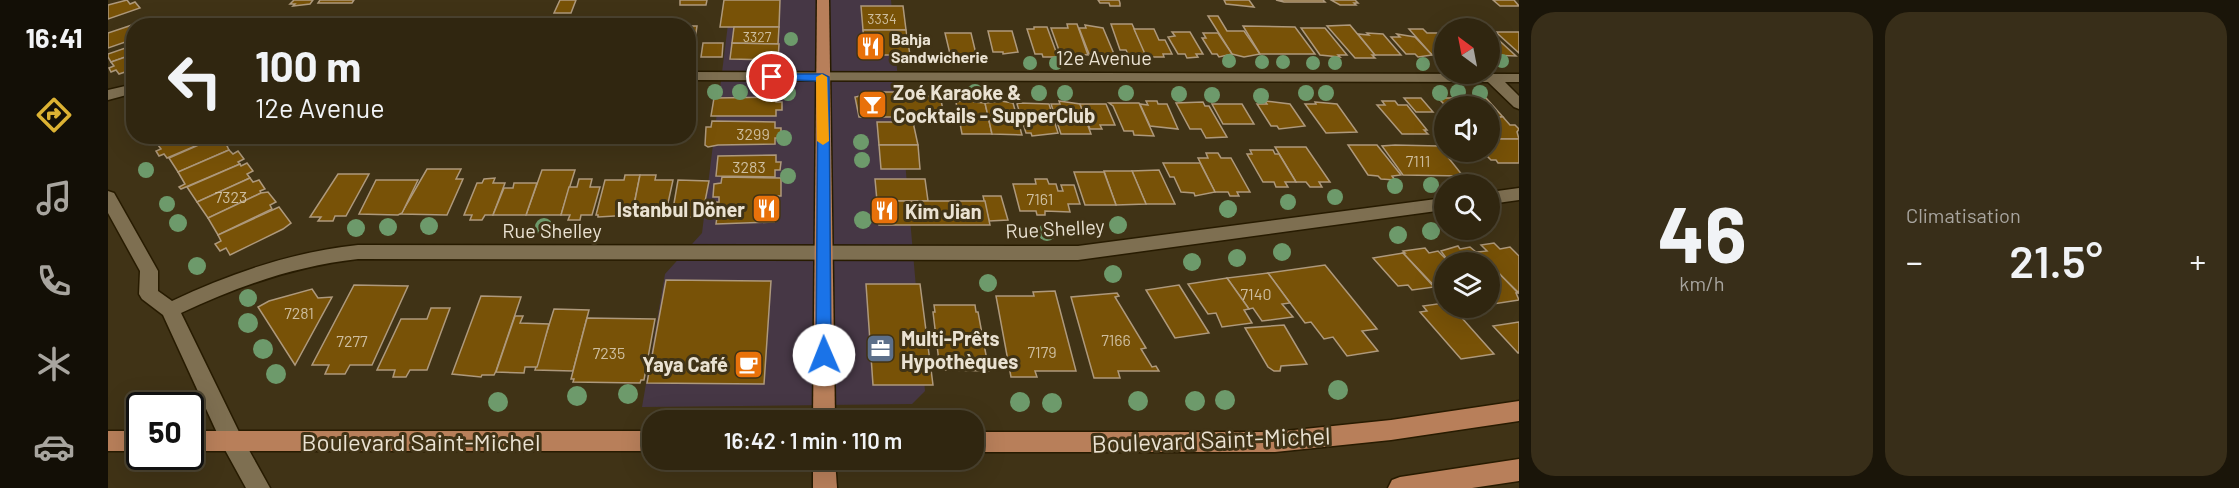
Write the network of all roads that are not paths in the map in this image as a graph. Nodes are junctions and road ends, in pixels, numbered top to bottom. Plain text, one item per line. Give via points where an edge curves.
1 (823, 0) edge
2 (696, 76) edge
3 (823, 77) junction
4 (1434, 78) edge
5 (1500, 78) edge
6 (1519, 78) edge
7 (1498, 84) edge
8 (126, 90) edge
9 (108, 95) edge
10 (1519, 104) edge
11 (1519, 194) edge
12 (108, 197) edge
13 (1500, 197) edge
14 (1434, 205) edge
15 (822, 254) junction
16 (171, 310) junction
17 (824, 410) edge
18 (1519, 411) edge
19 (108, 441) edge
20 (126, 441) edge
21 (204, 441) edge
22 (232, 441) junction
23 (642, 441) edge
24 (984, 442) edge
25 (824, 470) edge
26 (1519, 470) edge
27 (258, 488) edge
28 (825, 488) edge
29 (1400, 488) edge

1 - 3 main road
2 - 3 street, 12e Avenue
3 - 4 street, 12e Avenue
3 - 15 main road
5 - 6 street, 12e Avenue
7 - 10 street
8 - 9 street
11 - 13 street
12 - 16 street via 149,271 149,294
14 - 15 street, Rue Shelley via 1078,253
15 - 16 street, Rue Shelley via 341,253 257,273
15 - 17 main road
16 - 22 street
18 - 24 main road, Boulevard Saint-Michel via 1275,442
19 - 20 main road
21 - 22 main road, Boulevard Saint-Michel
22 - 23 main road, Boulevard Saint-Michel
22 - 27 street
25 - 28 main road
26 - 29 main road

